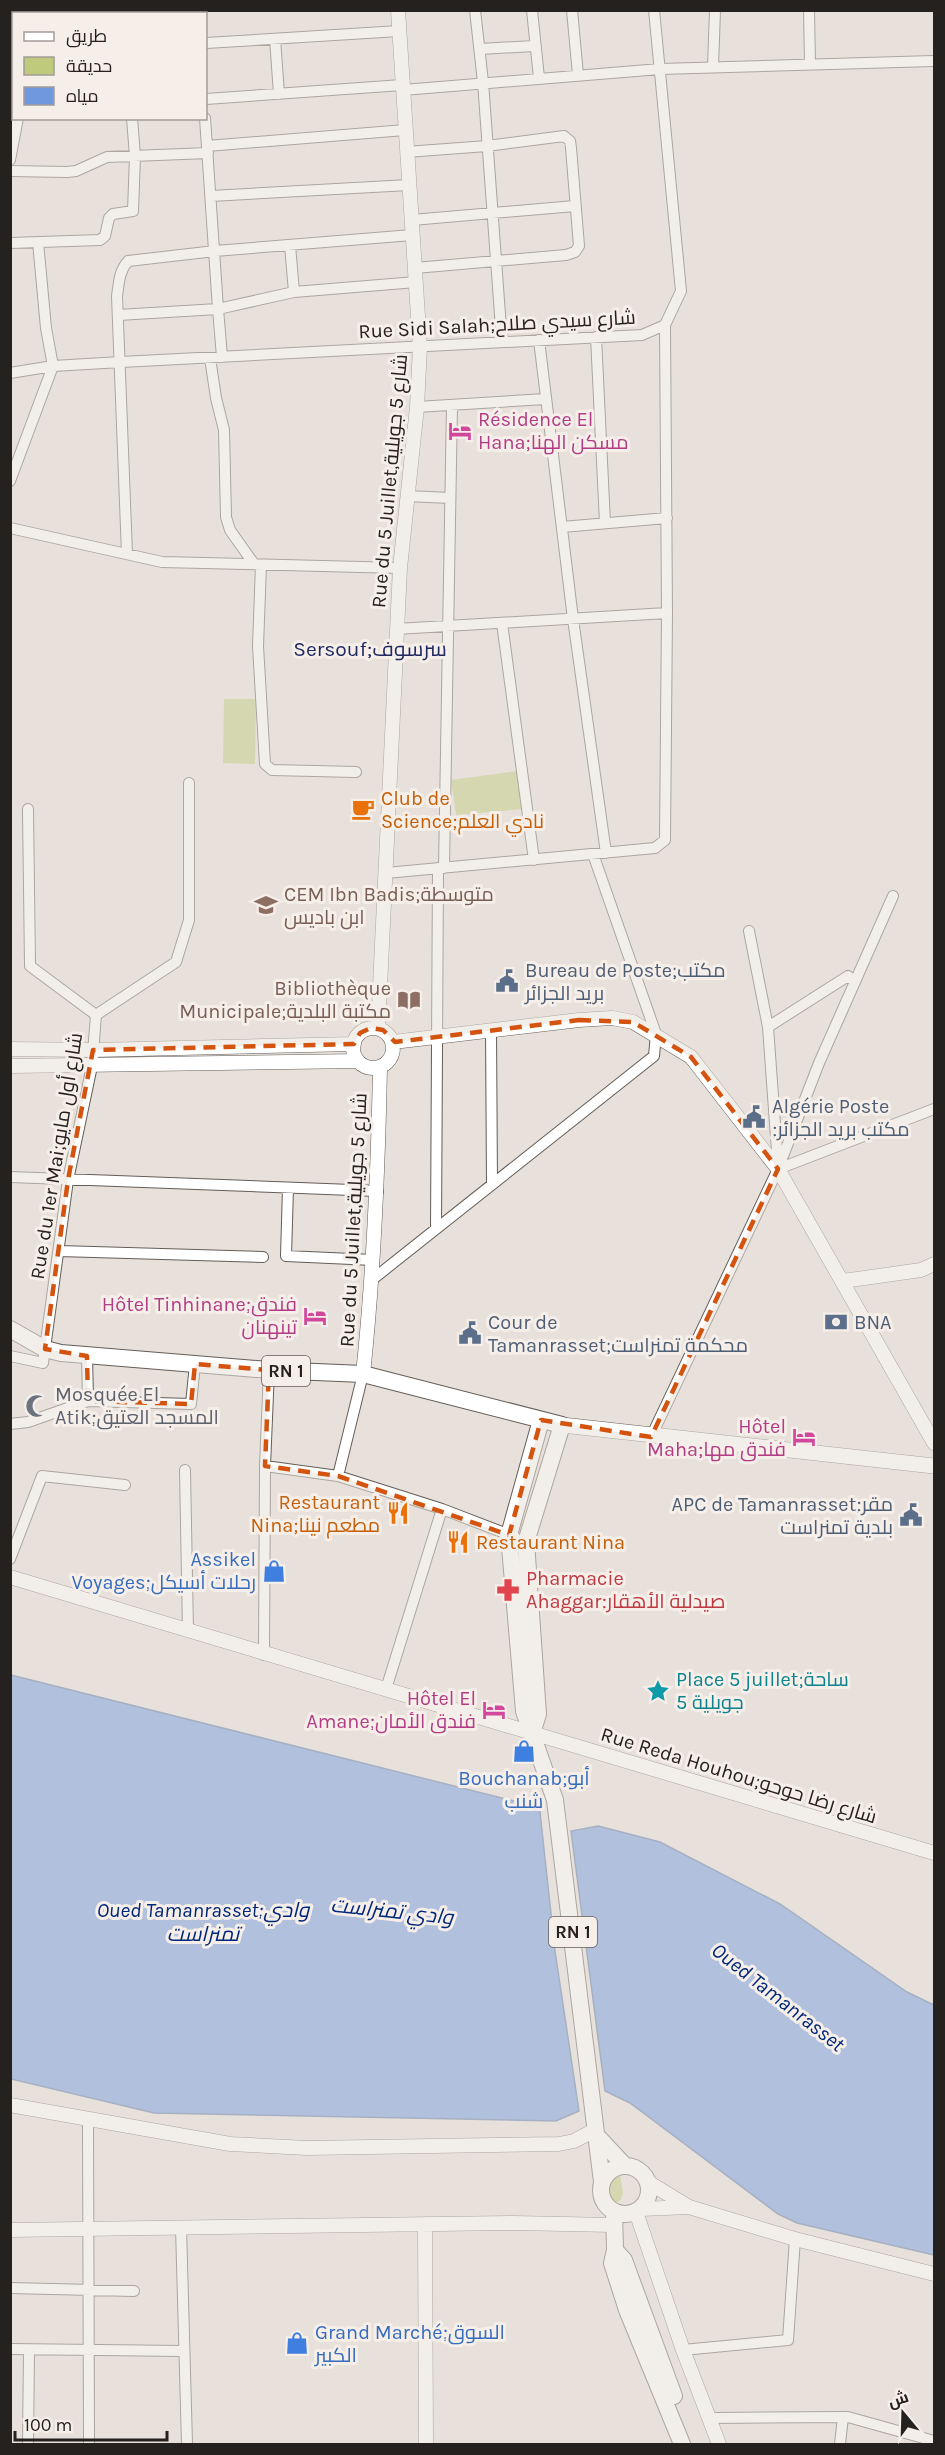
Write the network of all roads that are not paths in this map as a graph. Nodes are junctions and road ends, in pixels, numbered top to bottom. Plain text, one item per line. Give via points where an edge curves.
1 (398, 10) edge
2 (475, 10) edge
3 (532, 10) edge
4 (572, 10) edge
5 (654, 10) edge
6 (715, 10) edge
7 (809, 10) edge
8 (399, 31) junction
9 (275, 39) junction
10 (207, 43) edge
11 (534, 46) junction
12 (480, 49) junction
13 (934, 61) edge
14 (810, 64) junction
15 (713, 67) junction
16 (660, 69) junction
17 (578, 75) junction
18 (539, 78) junction
19 (483, 82) junction
20 (403, 88) junction
21 (279, 94) junction
22 (207, 99) edge
23 (18, 120) edge
24 (132, 120) edge
25 (205, 120) edge
26 (405, 130) junction
27 (487, 146) junction
28 (208, 150) junction
29 (406, 152) junction
30 (135, 156) junction
31 (10, 160) edge
32 (10, 171) edge
33 (409, 185) junction
34 (211, 196) junction
35 (575, 206) junction
36 (491, 213) junction
37 (412, 220) junction
38 (412, 235) junction
39 (38, 242) junction
40 (10, 243) edge
41 (290, 245) junction
42 (215, 251) junction
43 (497, 261) junction
44 (415, 268) junction
45 (416, 282) junction
46 (294, 292) junction
47 (219, 309) junction
48 (118, 315) junction
49 (665, 325) junction
50 (596, 337) junction
51 (539, 340) junction
52 (502, 342) junction
53 (420, 347) junction
54 (222, 357) junction
55 (210, 358) junction
56 (121, 362) junction
57 (53, 366) junction
58 (10, 373) edge
59 (545, 399) junction
60 (452, 405) junction
61 (417, 407) junction
62 (10, 481) edge
63 (407, 496) junction
64 (450, 498) junction
65 (667, 518) junction
66 (605, 523) junction
67 (562, 527) junction
68 (10, 528) edge
69 (127, 554) junction
70 (257, 564) junction
71 (400, 568) junction
72 (667, 613) junction
73 (573, 619) junction
74 (502, 623) junction
75 (449, 626) junction
76 (396, 630) junction
77 (356, 772) dead end
78 (189, 783) dead end
79 (28, 809) dead end
80 (606, 853) junction
81 (593, 854) junction
82 (534, 860) junction
83 (441, 868) junction
84 (386, 873) junction
85 (893, 896) dead end
86 (749, 931) dead end
87 (855, 982) junction
88 (96, 1016) junction
89 (768, 1027) junction
90 (378, 1028) junction
91 (490, 1030) junction
92 (656, 1035) junction
93 (435, 1037) junction
94 (393, 1042) junction
95 (354, 1044) junction
96 (10, 1049) edge
97 (93, 1050) junction
98 (358, 1061) junction
99 (10, 1066) edge
100 (92, 1066) junction
101 (380, 1068) junction
102 (934, 1109) edge
103 (778, 1169) junction
104 (10, 1177) edge
105 (68, 1179) junction
106 (492, 1184) junction
107 (288, 1188) junction
108 (378, 1191) junction
109 (436, 1229) junction
110 (59, 1251) junction
111 (264, 1257) dead end
112 (374, 1260) junction
113 (934, 1264) edge
114 (373, 1279) junction
115 (843, 1281) junction
116 (10, 1329) edge
117 (45, 1348) junction
118 (10, 1356) edge
119 (87, 1356) junction
120 (195, 1364) junction
121 (269, 1370) junction
122 (363, 1374) junction
123 (88, 1401) junction
124 (541, 1420) junction
125 (10, 1424) edge
126 (562, 1425) junction
127 (651, 1437) junction
128 (934, 1443) edge
129 (265, 1466) junction
130 (934, 1466) edge
131 (185, 1470) dead end
132 (338, 1476) junction
133 (125, 1485) dead end
134 (442, 1509) junction
135 (509, 1535) junction
136 (526, 1542) junction
137 (10, 1559) edge
138 (10, 1577) edge
139 (188, 1631) junction
140 (264, 1654) junction
141 (386, 1689) junction
142 (533, 1733) junction
143 (934, 1853) edge
144 (10, 2105) edge
145 (88, 2119) junction
146 (595, 2132) junction
147 (625, 2166) junction
148 (602, 2182) junction
149 (648, 2182) junction
150 (689, 2207) junction
151 (639, 2210) junction
152 (613, 2218) junction
153 (425, 2224) junction
154 (181, 2227) junction
155 (88, 2228) junction
156 (10, 2230) edge
157 (795, 2239) junction
158 (615, 2250) junction
159 (934, 2274) edge
160 (10, 2288) edge
161 (89, 2290) junction
162 (134, 2291) dead end
163 (10, 2349) edge
164 (29, 2350) junction
165 (89, 2350) junction
166 (683, 2350) junction
167 (184, 2351) junction
168 (843, 2417) junction
169 (708, 2418) junction
170 (934, 2441) edge
171 (28, 2445) edge
172 (89, 2445) edge
173 (186, 2445) edge
174 (426, 2445) edge
175 (682, 2445) edge
176 (693, 2445) edge
177 (719, 2445) edge
178 (840, 2445) edge

1 - 8 street, Rue du 5 Juillet,شارع 5 جويلية
2 - 12 street
3 - 11 street
4 - 17 street
5 - 16 street
6 - 15 street
7 - 14 street
8 - 9 street
8 - 20 street, Rue du 5 Juillet,شارع 5 جويلية
9 - 10 street
9 - 21 street
11 - 12 street
11 - 18 street
12 - 19 street
13 - 14 street
14 - 15 street
15 - 16 street
16 - 17 street
16 - 49 street via 681,291
17 - 18 street
18 - 19 street
19 - 20 street
19 - 27 street
20 - 21 street
20 - 26 street, Rue du 5 Juillet,شارع 5 جويلية
21 - 22 street
23 - 31 street
24 - 30 street
25 - 28 street
26 - 28 street
26 - 29 street, Rue du 5 Juillet,شارع 5 جويلية
27 - 29 street
27 - 35 street via 564,136 572,147
27 - 36 street
28 - 30 street
28 - 34 street
29 - 33 street, Rue du 5 Juillet,شارع 5 جويلية
30 - 32 street via 107,157 76,171
30 - 39 street via 135,206 133,211 109,218 105,236 100,240
33 - 34 street
33 - 37 street, Rue du 5 Juillet,شارع 5 جويلية
34 - 42 street
35 - 36 street
35 - 43 street via 579,246 575,252
36 - 37 street
36 - 43 street
37 - 38 street, Rue du 5 Juillet,شارع 5 جويلية
38 - 41 street
38 - 44 street, Rue du 5 Juillet,شارع 5 جويلية
39 - 40 street
39 - 57 street
41 - 42 street
41 - 46 street
42 - 47 street
42 - 48 street via 128,261 120,272
43 - 44 street
43 - 52 street
44 - 45 street, Rue du 5 Juillet,شارع 5 جويلية
45 - 46 street
45 - 53 street, Rue du 5 Juillet,شارع 5 جويلية
46 - 47 street
47 - 48 street
47 - 54 street
48 - 56 street
49 - 50 street, Rue Sidi Salah;شارع سيدي صلاح via 642,335
49 - 65 street
50 - 51 street, Rue Sidi Salah;شارع سيدي صلاح
50 - 66 street
51 - 52 street, Rue Sidi Salah;شارع سيدي صلاح
51 - 59 street
52 - 53 street, Rue Sidi Salah;شارع سيدي صلاح
53 - 54 street, Rue Sidi Salah;شارع سيدي صلاح
53 - 61 street, Rue du 5 Juillet,شارع 5 جويلية
54 - 55 street, Rue Sidi Salah;شارع سيدي صلاح
55 - 56 street, Rue Sidi Salah;شارع سيدي صلاح
55 - 70 street via 224,430 226,517 230,530
56 - 57 street, Rue Sidi Salah;شارع سيدي صلاح
56 - 69 street
57 - 58 street, Rue Sidi Salah;شارع سيدي صلاح
57 - 62 street
59 - 60 street
59 - 67 street
60 - 61 street
60 - 64 street
61 - 63 street, Rue du 5 Juillet,شارع 5 جويلية
63 - 64 street
63 - 71 street, Rue du 5 Juillet,شارع 5 جويلية
64 - 75 street
65 - 66 street
65 - 72 street
66 - 67 street
67 - 73 street
68 - 69 street
69 - 70 street via 162,562
70 - 71 street
70 - 77 street via 265,764 272,770
71 - 76 street, Rue du 5 Juillet,شارع 5 جويلية
72 - 73 street
72 - 80 street via 665,840 655,848
73 - 74 street
73 - 80 street
74 - 75 street
74 - 82 street
75 - 76 street
75 - 83 street
76 - 84 street, Rue du 5 Juillet,شارع 5 جويلية
78 - 88 street via 189,920 176,962
79 - 88 street, Rue du 1er Mai;شارع أول مايو via 30,966
80 - 81 street
81 - 82 street
81 - 92 street
82 - 83 street
83 - 84 street
83 - 93 street
84 - 90 street, Rue du 5 Juillet,شارع 5 جويلية
85 - 87 street
86 - 89 street
87 - 89 street via 848,976
87 - 103 street
88 - 97 street, Rue du 1er Mai;شارع أول مايو
89 - 103 street
90 - 94 street
90 - 95 street via 365,1029
91 - 92 street via 612,1018 633,1022
91 - 93 street
91 - 106 street
92 - 103 street via 691,1057
92 - 106 street via 654,1056
93 - 94 street
93 - 109 street
94 - 101 street via 392,1055
95 - 97 street
95 - 98 street
96 - 97 street
97 - 100 street, Rue du 1er Mai;شارع أول مايو
98 - 100 street
98 - 101 street
99 - 100 street
100 - 105 street, Rue du 1er Mai;شارع أول مايو
101 - 108 street, Rue du 5 Juillet,شارع 5 جويلية
102 - 103 street
103 - 115 street
103 - 127 street
104 - 105 street
105 - 107 street
105 - 110 street, Rue du 1er Mai;شارع أول مايو
106 - 109 street
107 - 108 street
107 - 112 street via 286,1256
108 - 112 street, Rue du 5 Juillet,شارع 5 جويلية
109 - 114 street
110 - 111 street
110 - 117 street, Rue du 1er Mai;شارع أول مايو
112 - 114 street, Rue du 5 Juillet,شارع 5 جويلية
113 - 115 street via 921,1270
114 - 122 street, Rue du 5 Juillet,شارع 5 جويلية
115 - 128 street
116 - 117 main road, RN 1
117 - 118 street via 43,1363
117 - 119 main road, RN 1
119 - 120 main road, RN 1
119 - 123 street
120 - 121 main road, RN 1
120 - 123 street via 192,1404
121 - 122 main road, RN 1
121 - 129 street
122 - 124 main road, RN 1
122 - 132 street
123 - 125 street via 28,1422
124 - 126 main road, RN 1
124 - 135 main road, RN 1
126 - 127 main road
126 - 136 main road, RN 1
127 - 130 main road
129 - 132 street
129 - 140 street
131 - 139 street
132 - 134 street
133 - 137 street via 42,1476
134 - 135 street
134 - 141 street
135 - 136 street
135 - 142 main road, RN 1 via 524,1711
136 - 142 main road, RN 1 via 538,1714
138 - 139 street, Rue Reda Houhou;شارع رضا حوحو
139 - 140 street, Rue Reda Houhou;شارع رضا حوحو
140 - 141 street, Rue Reda Houhou;شارع رضا حوحو
141 - 142 street, Rue Reda Houhou;شارع رضا حوحو
142 - 143 street, Rue Reda Houhou;شارع رضا حوحو
142 - 146 main road, RN 1 via 555,1800
144 - 145 street
145 - 146 street via 215,2142 307,2148 559,2144
145 - 155 street
146 - 147 main road
146 - 148 main road, RN 1
147 - 148 main road via 609,2172
147 - 149 main road via 637,2169
148 - 152 main road via 602,2199
149 - 150 street
149 - 151 main road via 650,2193
150 - 151 street
150 - 157 street
151 - 152 main road
151 - 166 street
152 - 153 street
152 - 158 main road
153 - 154 street
153 - 174 street
154 - 155 street
154 - 167 street
155 - 156 street
155 - 161 street
157 - 159 street
157 - 166 street via 788,2340
158 - 175 main road via 612,2263 627,2310
158 - 176 main road via 624,2260
160 - 161 street
161 - 162 street
161 - 165 street
163 - 164 street
164 - 165 street
164 - 171 street
165 - 167 street
165 - 172 street
166 - 169 street
167 - 173 street
168 - 169 street
168 - 170 street
168 - 178 street
169 - 177 street

